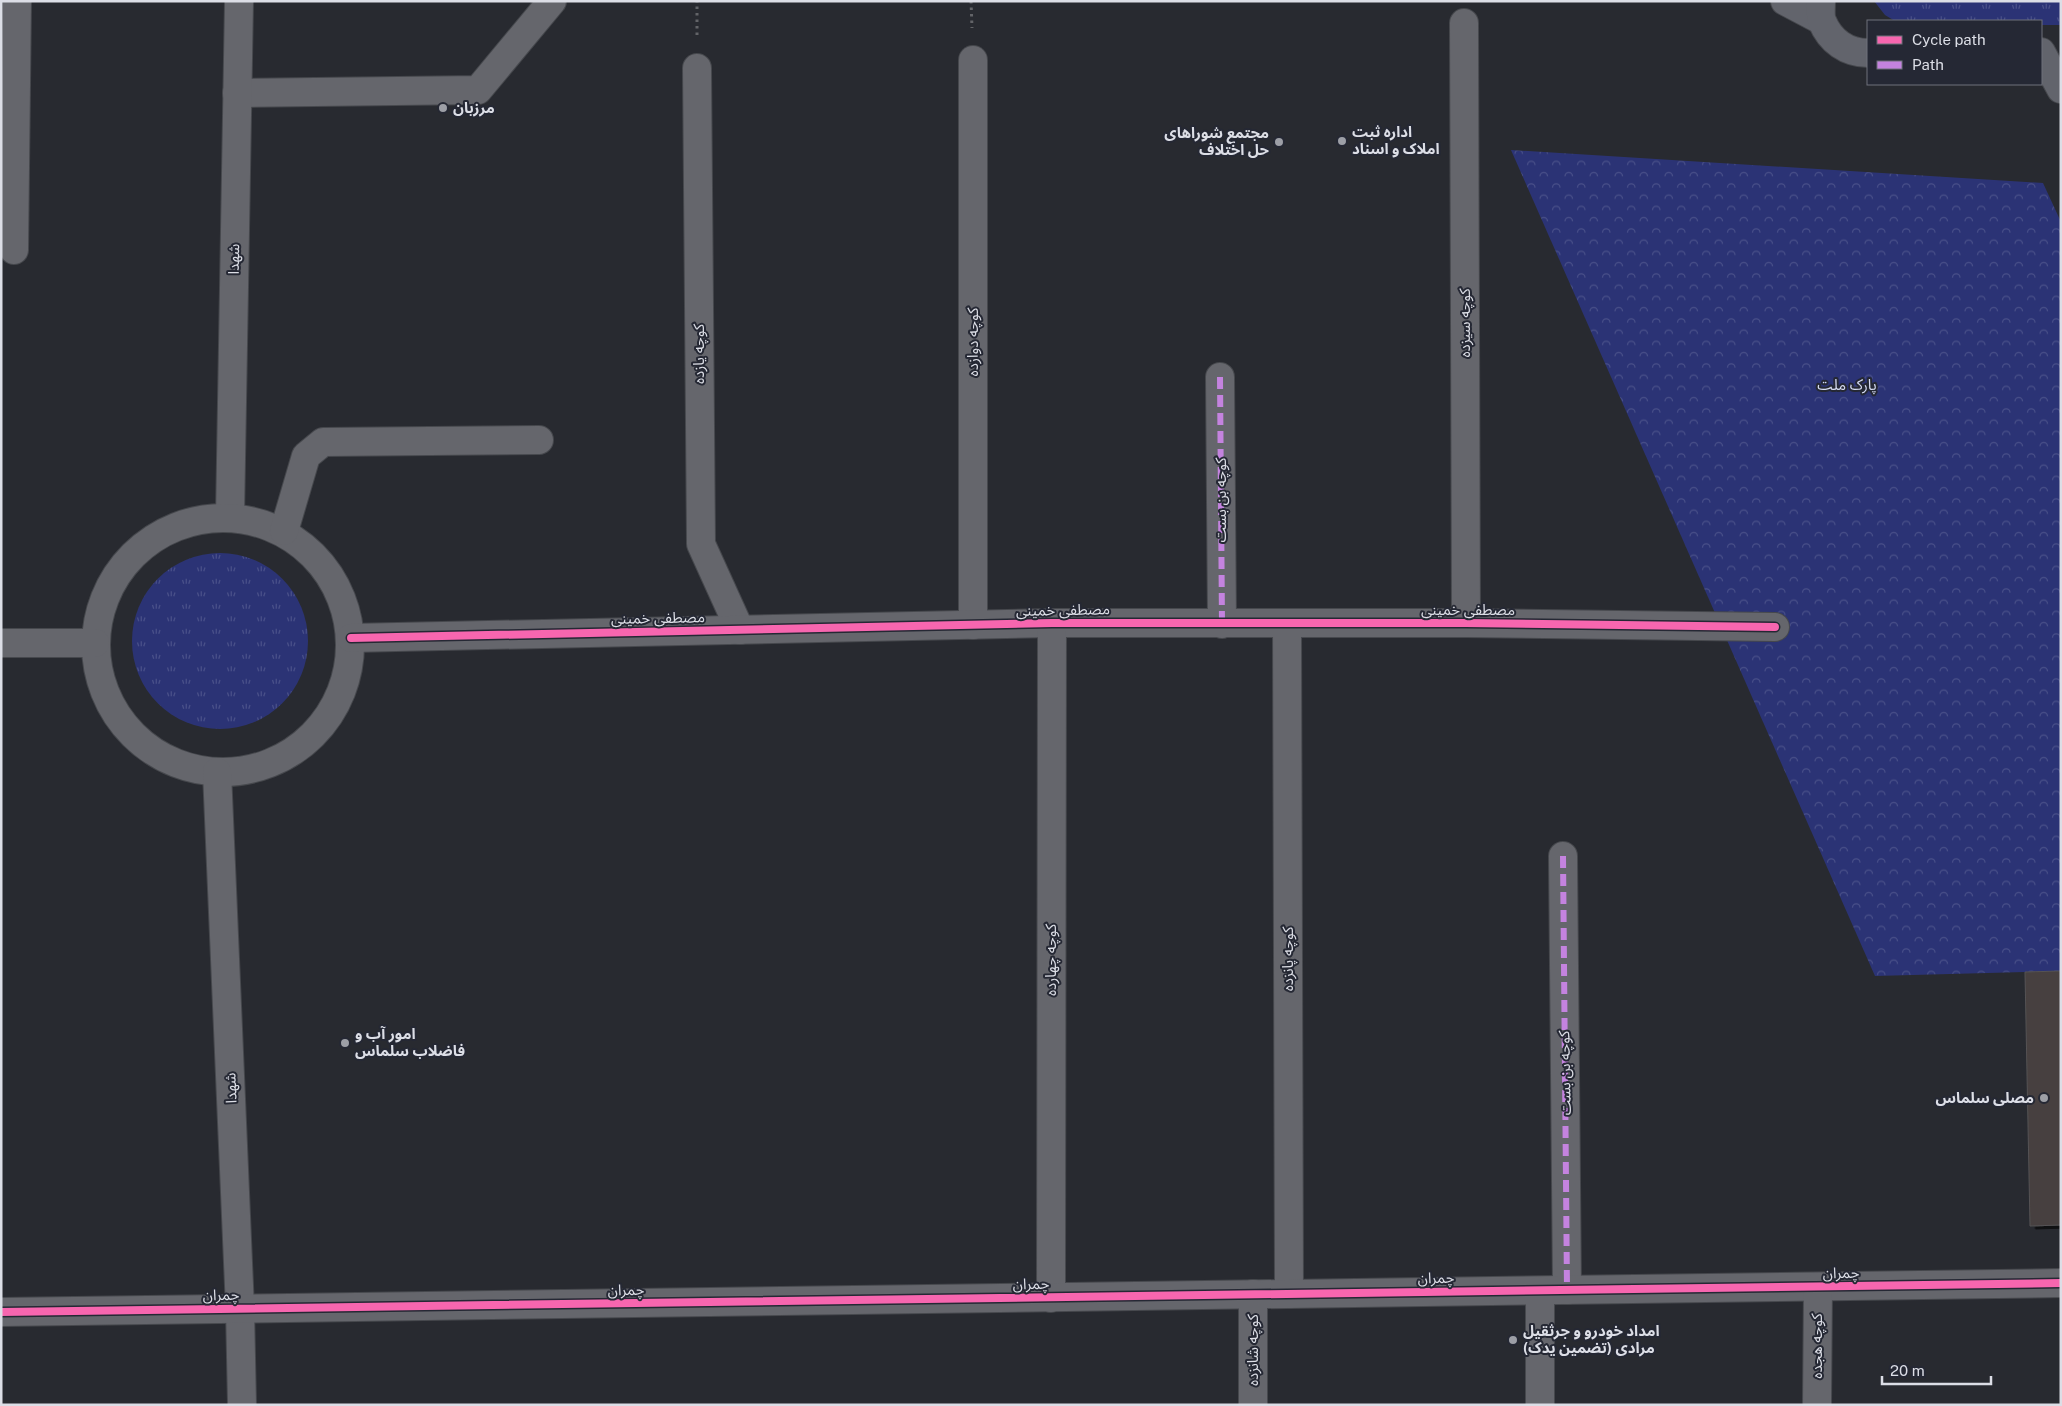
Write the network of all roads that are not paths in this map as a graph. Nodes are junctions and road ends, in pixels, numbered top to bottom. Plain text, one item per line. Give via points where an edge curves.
1 (17, 1) edge
2 (239, 1) edge
3 (552, 1) edge
4 (1785, 1) edge
5 (1821, 11) edge
6 (1464, 23) dead end
7 (2061, 49) edge
8 (2042, 51) edge
9 (1867, 53) edge
10 (2042, 53) edge
11 (973, 60) dead end
12 (697, 68) dead end
13 (2061, 89) edge
14 (237, 93) junction
15 (14, 250) dead end
16 (1220, 377) dead end
17 (539, 440) dead end
18 (230, 518) junction
19 (284, 531) junction
20 (1052, 623) junction
21 (1466, 623) junction
22 (1222, 624) junction
23 (1287, 624) junction
24 (973, 625) junction
25 (1775, 627) dead end
26 (740, 630) junction
27 (351, 638) junction
28 (1, 643) edge
29 (95, 643) junction
30 (217, 772) junction
31 (1563, 856) dead end
32 (2061, 1283) edge
33 (1818, 1287) junction
34 (1567, 1290) junction
35 (1540, 1291) junction
36 (1253, 1294) junction
37 (1289, 1294) junction
38 (1051, 1298) junction
39 (240, 1309) junction
40 (1, 1312) edge
41 (242, 1405) edge
42 (1253, 1405) edge
43 (1540, 1405) edge
44 (1817, 1405) edge

1 - 15 street
2 - 14 street, شهدا
3 - 14 street via 478,90
4 - 5 main road
5 - 9 main road via 1838,44 1858,53
6 - 21 street, کوچه سیزده
7 - 8 main road
10 - 13 main road
11 - 24 street, کوچه دوازده
12 - 26 street, کوچه یازده via 701,544
14 - 18 street, شهدا
16 - 22 street, کوچه بن بست
17 - 19 street via 323,442 306,456
18 - 19 street via 242,517
18 - 29 street via 199,518 158,534 125,562 103,600
19 - 27 street via 318,558 342,595
20 - 22 street, مصطفی خمینی
20 - 24 street, مصطفی خمینی
20 - 38 street, کوچه چهارده
21 - 23 street, مصطفی خمینی
21 - 25 street, مصطفی خمینی
22 - 23 street, مصطفی خمینی
23 - 37 street, کوچه پانزده
24 - 26 street, مصطفی خمینی
26 - 27 street, مصطفی خمینی
27 - 30 street via 347,679 330,716 302,746 267,766
28 - 29 street
29 - 30 street via 101,684 120,720 149,749 186,768
30 - 39 street, شهدا
31 - 34 street, کوچه بن بست
32 - 33 street, چمران
33 - 34 street, چمران
33 - 44 street, کوچه هجده
34 - 35 street, چمران
35 - 37 street, چمران
35 - 43 street
36 - 37 street, چمران
36 - 38 street, چمران
36 - 42 street, کوچه شانزده
38 - 39 street, چمران
39 - 40 street, چمران
39 - 41 street, شهدا

